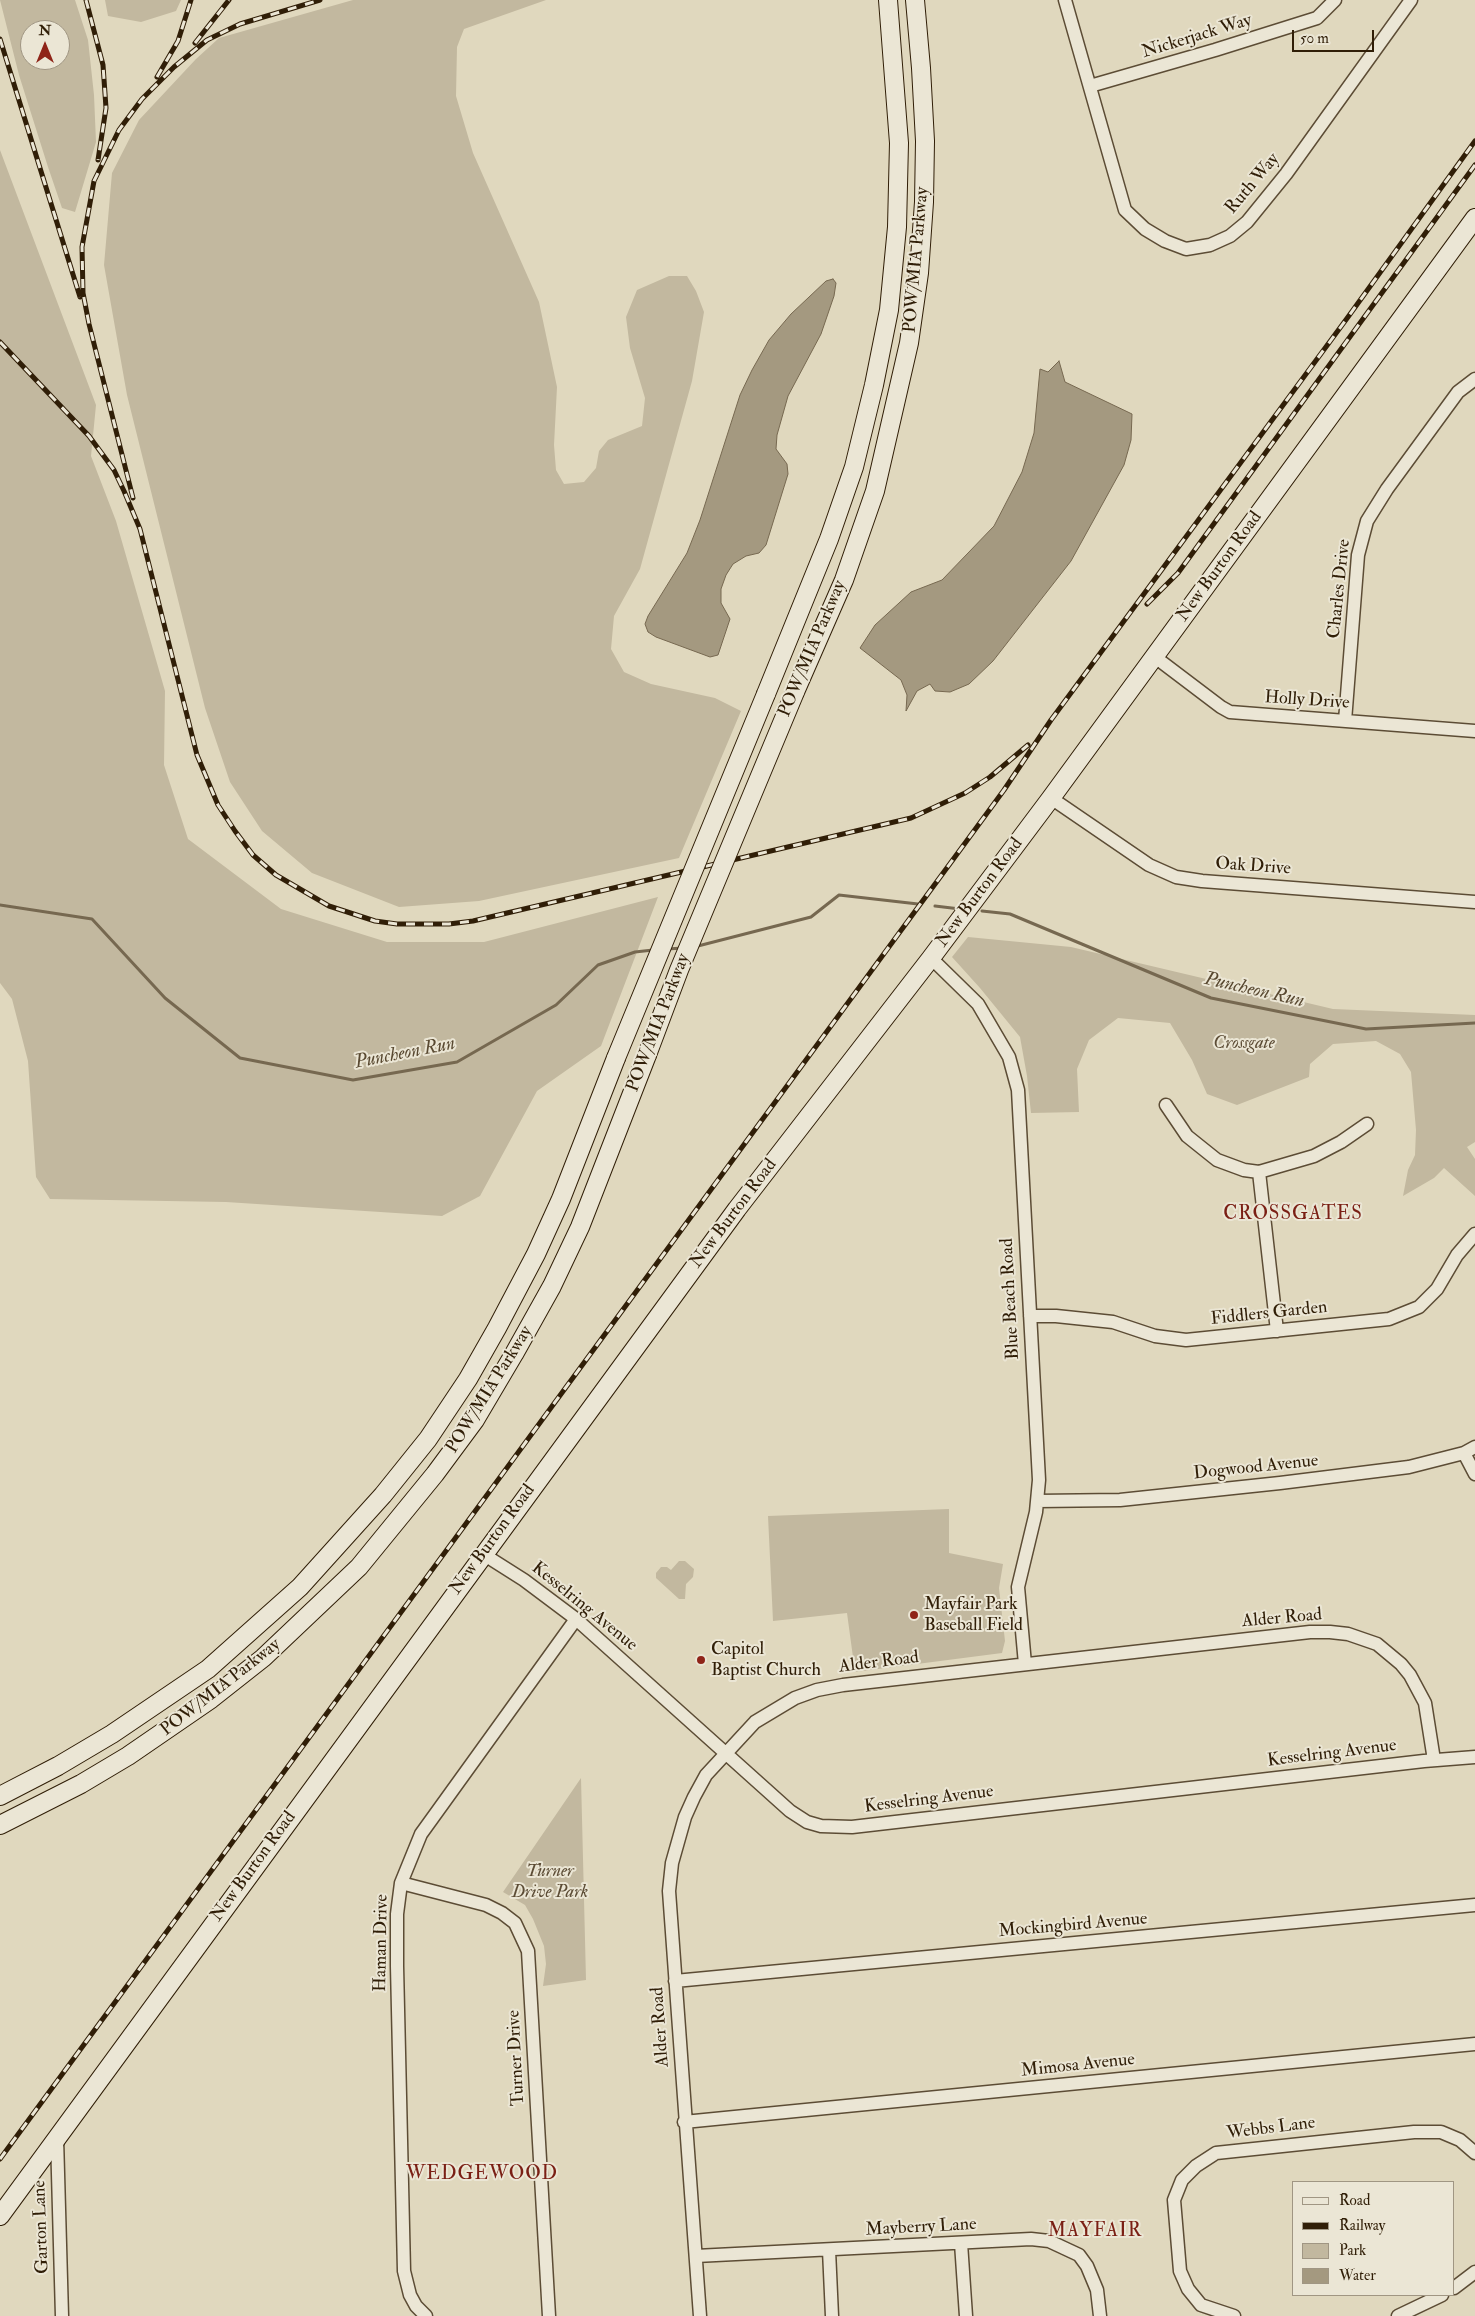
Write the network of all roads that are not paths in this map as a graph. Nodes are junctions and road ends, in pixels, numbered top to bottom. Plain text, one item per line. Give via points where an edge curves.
1 (888, 0) edge
2 (915, 0) edge
3 (1065, 0) edge
4 (1335, 0) edge
5 (1411, 0) edge
6 (1090, 86) junction
7 (1475, 218) edge
8 (1468, 242) edge
9 (1475, 379) edge
10 (1155, 657) junction
11 (1346, 720) junction
12 (1475, 731) edge
13 (1051, 798) junction
14 (1475, 902) edge
15 (931, 958) junction
16 (1166, 1105) dead end
17 (1367, 1124) dead end
18 (1259, 1172) junction
19 (1475, 1234) edge
20 (1030, 1316) junction
21 (1277, 1330) junction
22 (1470, 1450) edge
23 (1475, 1474) edge
24 (1037, 1501) junction
25 (483, 1554) junction
26 (576, 1619) junction
27 (1025, 1664) junction
28 (726, 1753) junction
29 (1475, 1758) edge
30 (1434, 1760) junction
31 (0, 1796) edge
32 (0, 1825) edge
33 (401, 1882) junction
34 (1475, 1905) edge
35 (675, 1981) junction
36 (1475, 2044) edge
37 (684, 2122) junction
38 (57, 2138) junction
39 (1475, 2153) edge
40 (0, 2216) edge
41 (961, 2243) junction
42 (829, 2250) junction
43 (696, 2256) junction
44 (1475, 2272) edge
45 (1455, 2287) edge
46 (1440, 2296) edge
47 (62, 2316) edge
48 (426, 2316) edge
49 (549, 2316) edge
50 (700, 2316) edge
51 (832, 2316) edge
52 (966, 2316) edge
53 (1100, 2316) edge
54 (1234, 2316) edge
55 (1398, 2316) edge

1 - 31 main road, POW/MIA Parkway, bridge via 898,144 897,227 889,310 854,467 829,539 536,1254 468,1379 428,1439 383,1495 300,1587 208,1669 112,1734
2 - 32 main road, POW/MIA Parkway, bridge via 922,68 925,159 919,273 909,343 875,491 844,580 679,970 580,1227 552,1286 475,1420 359,1567 263,1658 196,1710 89,1780
3 - 6 street, Ruth Way
4 - 6 street, Nickerjack Way via 1317,18
5 - 6 street, Ruth Way via 1286,174 1247,222 1230,236 1210,245 1186,248 1165,241 1145,229 1125,210
7 - 8 main road, New Burton Road
8 - 10 main road, New Burton Road
9 - 11 street, Charles Drive via 1453,400 1386,489 1367,521 1358,555
10 - 11 street, Holly Drive via 1230,712
10 - 13 main road, New Burton Road
11 - 12 street, Holly Drive
13 - 14 street, Oak Drive via 1149,865 1176,877
13 - 15 main road, New Burton Road
15 - 20 street, Blue Beach Road via 978,1004 1014,1072 1020,1114
15 - 25 main road, New Burton Road via 737,1209
16 - 18 street via 1187,1136 1216,1160
17 - 18 street via 1314,1156
18 - 21 street
19 - 21 street, Fiddlers Garden via 1457,1255 1437,1289 1419,1307 1388,1319
20 - 21 street, Fiddlers Garden via 1113,1322 1155,1336 1186,1340
20 - 24 street, Blue Beach Road via 1039,1480
22 - 23 street
22 - 24 street, Dogwood Avenue via 1409,1467 1280,1483 1120,1500
24 - 27 street, Blue Beach Road via 1018,1587
25 - 26 street, Kesselring Avenue
25 - 38 main road, New Burton Road
26 - 28 street, Kesselring Avenue
26 - 33 street, Haman Drive via 421,1834
27 - 28 street, Alder Road via 867,1681 817,1690 795,1698 755,1722
27 - 30 street, Alder Road via 1310,1632 1348,1634 1376,1644 1410,1675 1425,1703
28 - 30 street, Kesselring Avenue via 798,1817 834,1828
28 - 35 street, Alder Road via 706,1775 694,1797 672,1863 669,1891
29 - 30 street, Kesselring Avenue
33 - 48 street, Haman Drive via 397,1966 404,2271 410,2295
33 - 49 street, Turner Drive via 502,1912 515,1923 528,1951
34 - 35 street, Mockingbird Avenue
35 - 37 street, Alder Road
36 - 37 street, Mimosa Avenue
37 - 43 street, Alder Road
38 - 40 main road, New Burton Road
38 - 47 street, Garton Lane
39 - 54 street, Webbs Lane via 1460,2140 1441,2132 1414,2132 1216,2153 1196,2166 1182,2180 1174,2200 1180,2271 1188,2289 1202,2305
41 - 42 street, Mayberry Lane
41 - 52 street
41 - 53 street, Mayberry Lane via 1031,2239 1049,2240 1061,2245 1080,2255 1088,2266 1097,2290
42 - 43 street, Mayberry Lane
42 - 51 street
43 - 50 street, Alder Road
44 - 45 street
46 - 55 street

